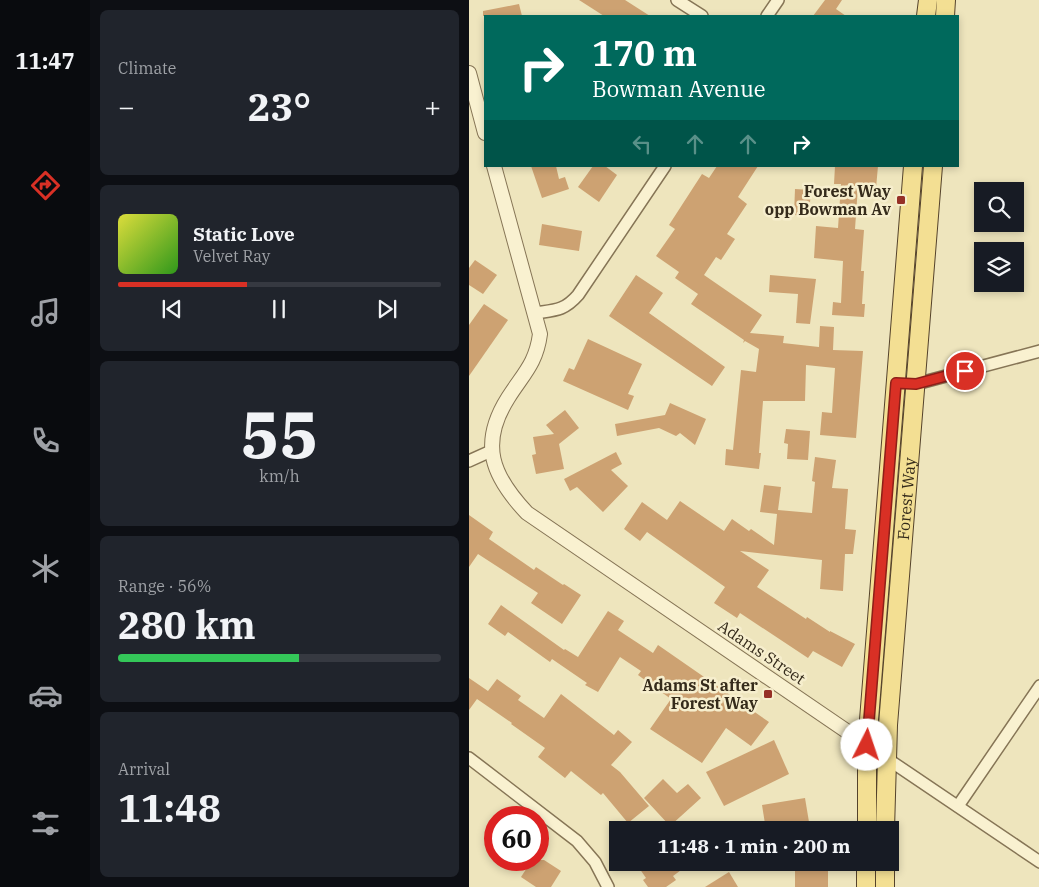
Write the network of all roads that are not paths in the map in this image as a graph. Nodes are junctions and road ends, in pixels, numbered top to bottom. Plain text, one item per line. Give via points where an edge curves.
1 (677, 0) edge
2 (778, 0) edge
3 (928, 0) edge
4 (946, 0) edge
5 (700, 15) edge
6 (768, 15) edge
7 (927, 15) edge
8 (945, 15) edge
9 (469, 73) edge
10 (484, 129) edge
11 (495, 167) edge
12 (664, 167) edge
13 (913, 167) edge
14 (933, 167) edge
15 (535, 313) junction
16 (1039, 351) edge
17 (896, 383) junction
18 (916, 384) junction
19 (491, 450) junction
20 (469, 462) edge
21 (1039, 686) edge
22 (867, 745) junction
23 (469, 758) edge
24 (886, 758) junction
25 (958, 806) junction
26 (867, 821) edge
27 (885, 821) edge
28 (1039, 862) edge
29 (866, 871) edge
30 (885, 871) edge
31 (608, 887) edge
32 (866, 887) edge
33 (885, 887) edge

1 - 5 street
2 - 6 street
3 - 7 main road
4 - 8 main road
9 - 10 street
11 - 15 street
12 - 15 street via 569,305
13 - 17 main road, Forest Way
14 - 18 main road, Forest Way
15 - 19 street via 540,334 538,350 498,416
16 - 18 street
17 - 18 street
17 - 22 main road, Forest Way
18 - 24 main road, Forest Way
19 - 20 street
19 - 22 street, Adams Street via 499,478 527,513
21 - 25 street
22 - 24 street, Adams Street
22 - 26 main road, Forest Way
23 - 31 street via 577,841 595,862
24 - 25 street, Adams Street
24 - 27 main road, Forest Way
25 - 28 street, Adams Street
29 - 32 main road
30 - 33 main road

